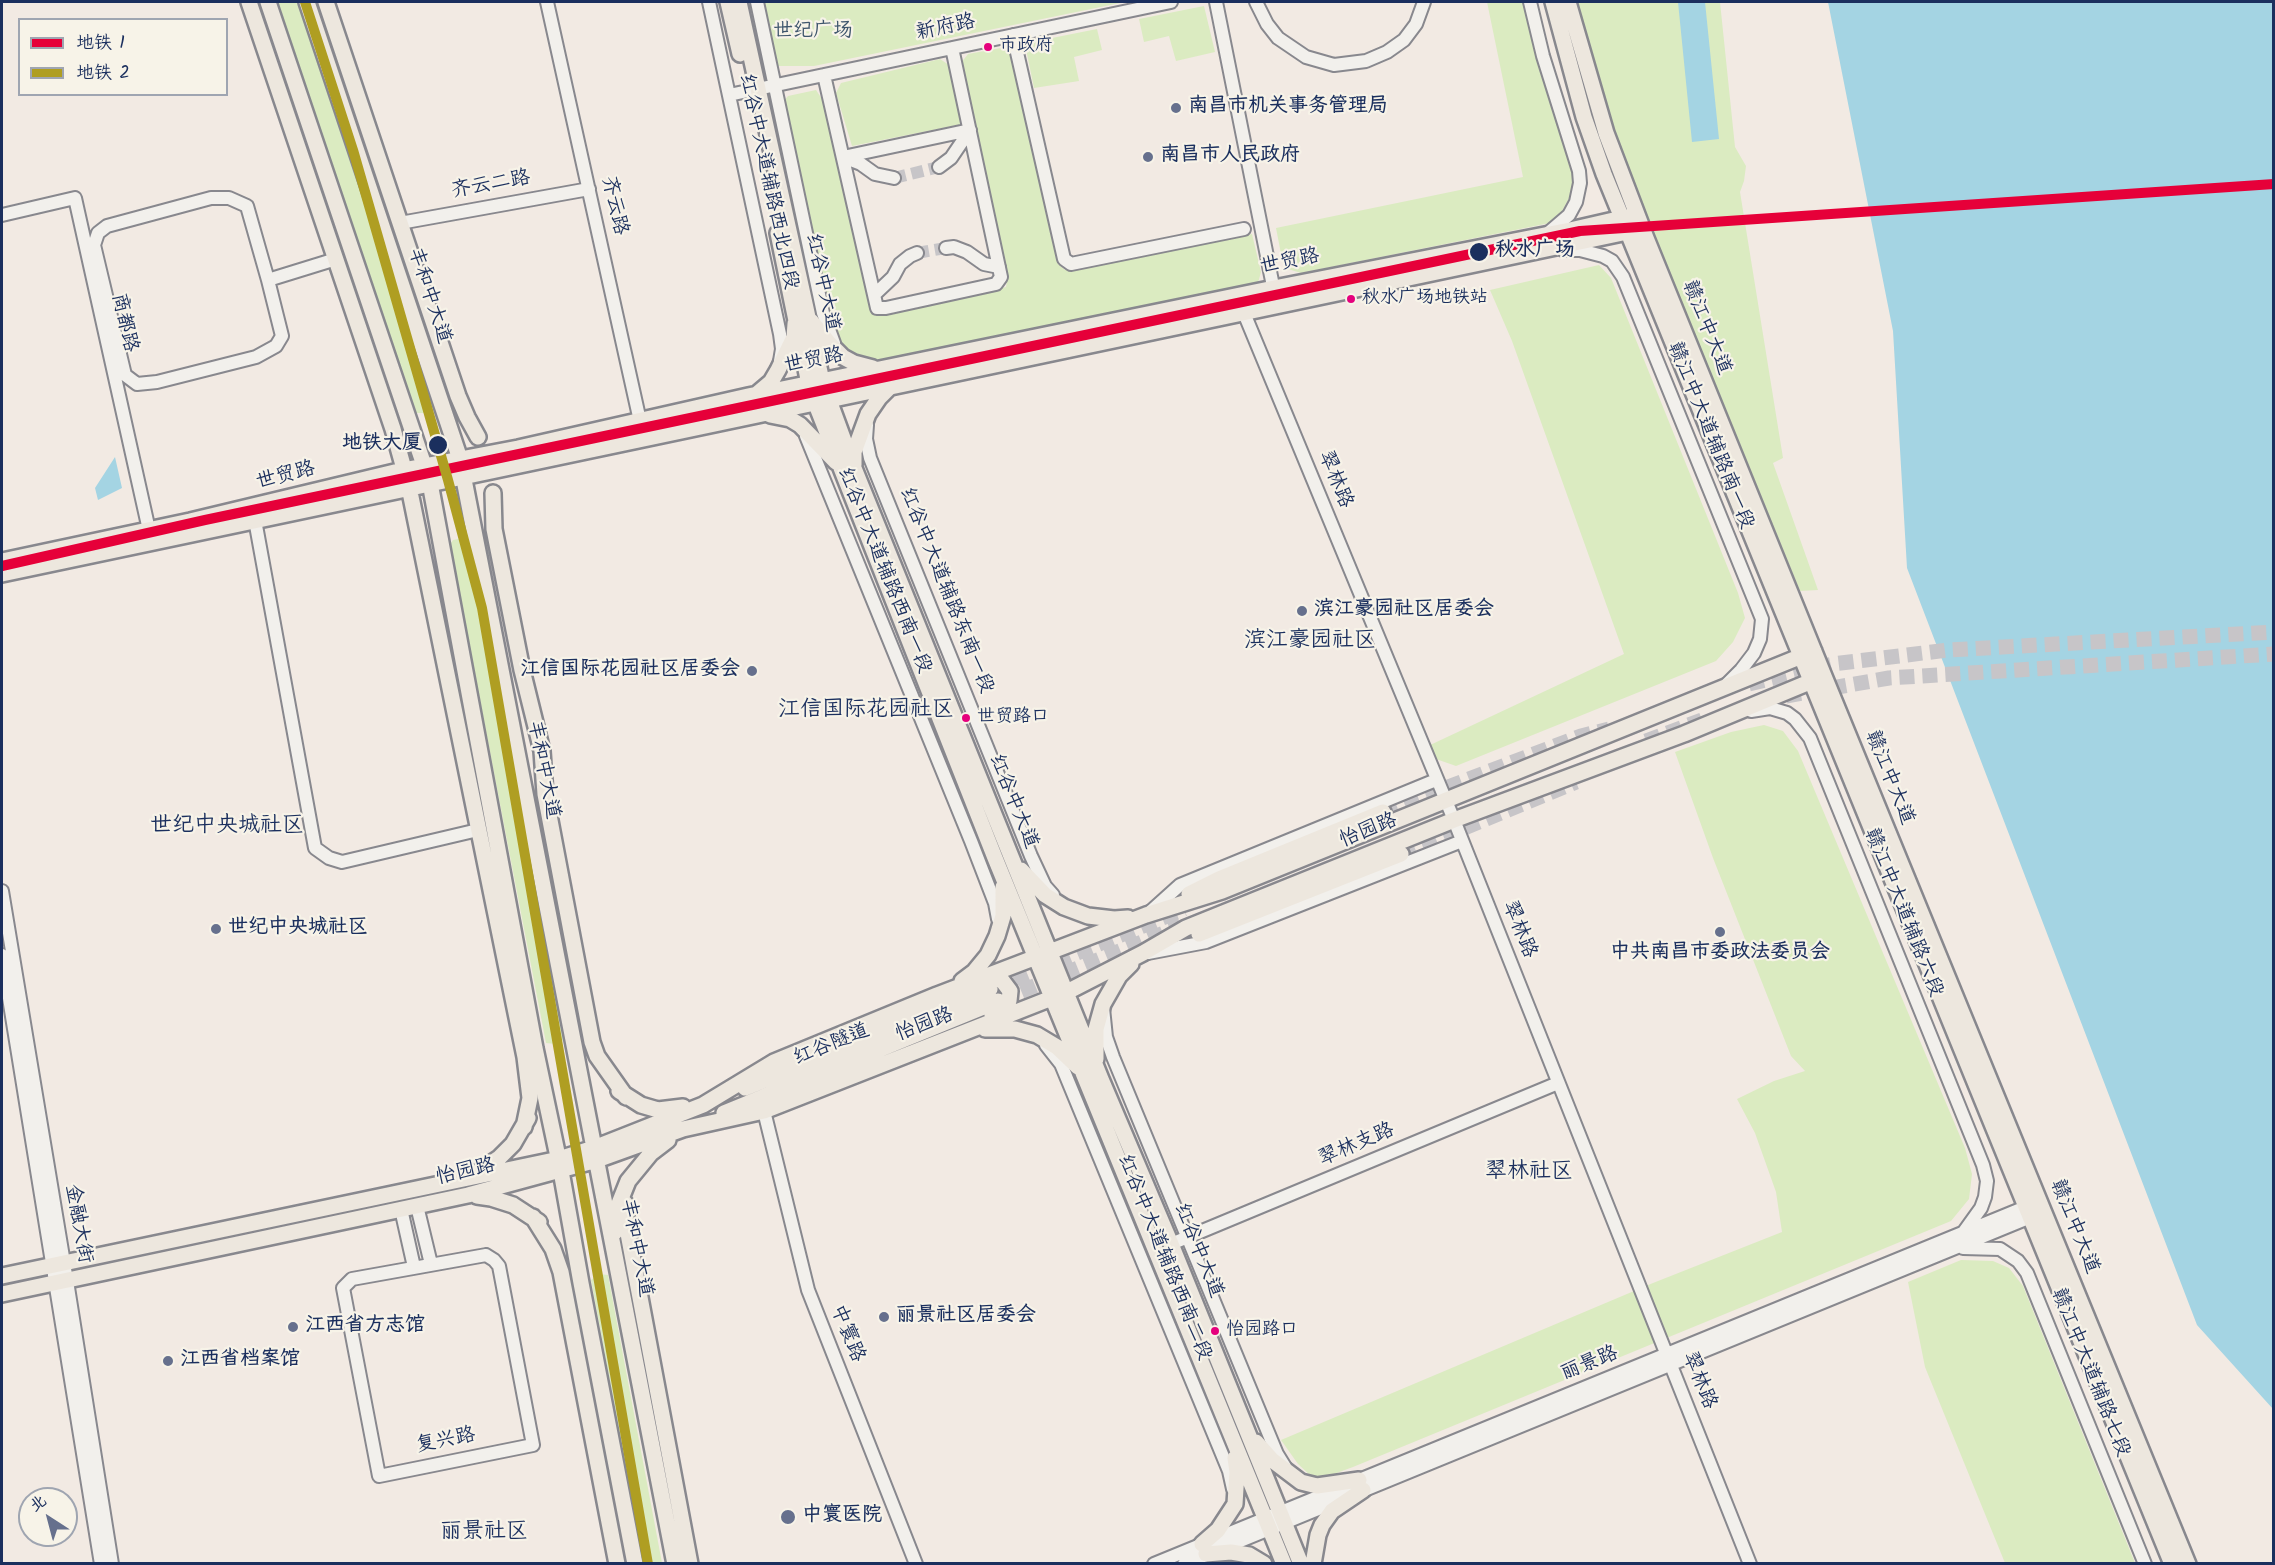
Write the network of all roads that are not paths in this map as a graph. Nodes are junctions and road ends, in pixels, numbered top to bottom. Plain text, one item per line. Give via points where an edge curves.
1 (249, 2) edge
2 (268, 2) edge
3 (307, 2) edge
4 (326, 2) edge
5 (547, 2) edge
6 (709, 2) edge
7 (728, 2) edge
8 (739, 2) edge
9 (757, 2) edge
10 (1171, 2) edge
11 (1216, 2) edge
12 (1256, 2) edge
13 (1424, 2) edge
14 (1530, 2) edge
15 (1553, 2) edge
16 (1568, 2) edge
17 (1013, 35) junction
18 (952, 48) junction
19 (824, 75) junction
20 (775, 85) junction
21 (753, 90) junction
22 (729, 95) junction
23 (970, 130) junction
24 (843, 156) junction
25 (939, 167) tunnel mouth
26 (894, 178) tunnel mouth
27 (589, 189) junction
28 (2, 215) edge
29 (400, 223) junction
30 (1632, 223) junction
31 (1244, 229) dead end
32 (1545, 242) junction
33 (946, 248) tunnel mouth
34 (917, 254) tunnel mouth
35 (336, 259) junction
36 (999, 267) junction
37 (268, 280) junction
38 (1274, 288) junction
39 (874, 295) junction
40 (1278, 306) junction
41 (800, 310) junction
42 (1244, 313) junction
43 (843, 357) junction
44 (885, 369) junction
45 (778, 370) junction
46 (815, 383) junction
47 (891, 386) junction
48 (439, 395) junction
49 (756, 395) junction
50 (822, 401) junction
51 (755, 414) junction
52 (868, 414) junction
53 (640, 420) junction
54 (800, 425) junction
55 (478, 437) junction
56 (518, 448) junction
57 (460, 459) junction
58 (520, 464) junction
59 (424, 466) junction
60 (847, 467) junction
61 (403, 470) junction
62 (464, 475) junction
63 (430, 483) junction
64 (409, 487) junction
65 (493, 493) junction
66 (255, 520) junction
67 (149, 530) junction
68 (477, 543) junction
69 (2, 561) edge
70 (2, 574) edge
71 (1808, 653) junction
72 (1818, 679) junction
73 (1725, 686) junction
74 (1684, 734) junction
75 (1436, 780) junction
76 (1445, 801) junction
77 (1383, 812) tunnel mouth
78 (1454, 820) junction
79 (478, 831) junction
80 (1462, 841) junction
81 (1401, 854) tunnel mouth
82 (995, 858) junction
83 (1014, 861) junction
84 (2, 891) edge
85 (1064, 907) junction
86 (1146, 915) junction
87 (997, 936) junction
88 (1143, 953) junction
89 (2, 955) edge
90 (1044, 955) junction
91 (937, 995) junction
92 (1060, 995) junction
93 (1103, 1004) junction
94 (571, 1030) junction
95 (970, 1031) junction
96 (1037, 1035) junction
97 (535, 1048) junction
98 (1094, 1081) junction
99 (1558, 1083) junction
100 (627, 1097) junction
101 (703, 1105) junction
102 (764, 1111) junction
103 (524, 1127) junction
104 (683, 1130) junction
105 (595, 1154) junction
106 (560, 1165) junction
107 (466, 1178) junction
108 (628, 1181) junction
109 (468, 1195) junction
110 (417, 1206) junction
111 (401, 1209) junction
112 (2035, 1209) junction
113 (533, 1217) junction
114 (1963, 1233) junction
115 (1188, 1237) junction
116 (1171, 1244) junction
117 (1955, 1248) junction
118 (616, 1262) junction
119 (431, 1264) junction
120 (59, 1265) junction
121 (414, 1267) junction
122 (2, 1276) edge
123 (62, 1282) junction
124 (581, 1283) junction
125 (2, 1294) edge
126 (1668, 1361) junction
127 (1245, 1427) junction
128 (1233, 1437) junction
129 (1293, 1478) junction
130 (1361, 1485) junction
131 (1235, 1504) junction
132 (1282, 1517) junction
133 (1266, 1524) junction
134 (1318, 1535) junction
135 (1204, 1549) junction
136 (1261, 1562) edge
137 (101, 1563) edge
138 (112, 1563) edge
139 (617, 1563) edge
140 (635, 1563) edge
141 (675, 1563) edge
142 (690, 1563) edge
143 (916, 1563) edge
144 (1154, 1563) edge
145 (1184, 1563) edge
146 (1284, 1563) edge
147 (1301, 1563) edge
148 (1313, 1563) edge
149 (1321, 1563) edge
150 (1750, 1563) edge
151 (2145, 1563) edge
152 (2172, 1563) edge
153 (2188, 1563) edge

1 - 35 main road
2 - 59 main road
3 - 48 main road, 丰和中大道
4 - 29 main road
5 - 27 street, 齐云路
6 - 22 street, 红谷中大道辅路西北四段
7 - 21 main road, 红谷中大道
8 - 21 main road, 红谷中大道
9 - 20 street
10 - 17 street, 新府路
11 - 38 street
12 - 13 street via 1278,38 1306,57 1334,64 1366,61 1387,52 1404,40 1416,24
14 - 32 street via 1580,183 1569,215
15 - 30 main road, 赣江中大道 via 1584,117
16 - 30 main road, 赣江中大道
17 - 18 street, 新府路
17 - 31 street via 1064,259 1071,264
18 - 19 street, 新府路
18 - 23 street
19 - 20 street, 新府路
19 - 24 street
20 - 21 street, 新府路
20 - 43 street via 823,313 831,339
21 - 22 street, 新府路
21 - 41 main road, 红谷中大道
22 - 45 street, 红谷中大道辅路西北四段 via 780,334
23 - 24 street
23 - 25 street via 951,158
23 - 36 street
24 - 26 street via 875,174
24 - 39 street
27 - 29 street, 齐云二路
27 - 53 street, 齐云路
28 - 67 street, 商都路 via 75,198
29 - 55 main road via 458,396
30 - 32 main road, 世贸路
30 - 71 main road, 赣江中大道
32 - 38 main road, 世贸路
32 - 40 main road, 世贸路
32 - 73 street, 赣江中大道辅路南一段 via 1603,256 1612,261 1623,277 1762,619 1754,653
33 - 36 street via 968,252 984,264
34 - 39 street via 900,264
35 - 37 street
35 - 61 main road
36 - 39 street via 1001,277 996,284 886,308 877,308
37 - 37 street via 247,206 230,198 211,198 107,226 94,245 125,375 137,384 256,357 276,346 282,336
38 - 40 street
38 - 44 main road, 世贸路
40 - 42 main road, 世贸路
41 - 43 main road
41 - 45 main road via 794,337
41 - 46 main road, 红谷中大道
42 - 47 main road, 世贸路
42 - 75 street, 翠林路
43 - 44 main road via 866,368
44 - 46 main road, 世贸路
45 - 49 main road
46 - 49 main road, 世贸路
46 - 50 main road, 红谷中大道
47 - 50 main road, 世贸路
47 - 52 main road
48 - 55 main road
48 - 57 main road, 丰和中大道
49 - 53 main road, 世贸路
50 - 51 main road, 世贸路
50 - 60 main road, 红谷中大道
51 - 54 main road via 778,415
51 - 58 main road, 世贸路
52 - 60 main road
52 - 85 street, 红谷中大道辅路东南一段 via 866,439 870,458 1031,856 1046,886
53 - 56 main road, 世贸路
54 - 60 main road
54 - 87 street, 红谷中大道辅路西南一段 via 816,456 995,903
55 - 56 main road via 493,445
56 - 57 main road, 世贸路
57 - 59 main road, 世贸路
57 - 62 main road, 丰和中大道
58 - 62 main road, 世贸路
58 - 65 main road via 506,472
59 - 61 main road, 世贸路
59 - 63 main road
60 - 82 main road, 红谷中大道
60 - 83 main road, 红谷中大道
61 - 64 main road
61 - 67 main road, 世贸路
62 - 63 main road, 世贸路
62 - 68 main road, 丰和中大道
63 - 64 main road, 世贸路
63 - 97 main road
64 - 66 main road, 世贸路
64 - 79 main road
65 - 68 main road
65 - 100 main road via 494,529 542,752 544,794 592,1042 597,1056
66 - 70 main road, 世贸路
66 - 79 street via 315,849 342,862
67 - 69 main road, 世贸路
68 - 94 main road, 丰和中大道
71 - 72 main road, 赣江中大道
71 - 73 main road, 怡园路
72 - 74 main road, 怡园路
72 - 112 main road, 赣江中大道
73 - 76 main road, 怡园路
74 - 78 main road, 怡园路
74 - 114 street, 赣江中大道辅路六段 via 1770,708 1787,713 1810,738 1983,1165 1985,1197
75 - 76 street, 翠林路
75 - 86 street via 1180,885
76 - 78 street, 翠林路
76 - 86 main road, 怡园路 via 1222,891
77 - 86 main road via 1219,879
78 - 80 street, 翠林路
78 - 88 main road, 怡园路 via 1186,928
79 - 103 main road via 525,1057 530,1098
80 - 88 street via 1206,942
80 - 99 street, 翠林路
81 - 88 main road
82 - 87 main road via 1004,897
82 - 90 main road, 红谷中大道
83 - 85 main road via 1045,895
83 - 90 main road, 红谷中大道
84 - 120 street, 金融大街
85 - 86 main road via 1088,916 1114,919
86 - 90 main road, 怡园路
87 - 91 main road via 974,972
88 - 92 main road, 怡园路
88 - 93 main road via 1119,976
89 - 120 street, 金融大街
90 - 91 main road, 怡园路
90 - 92 main road, 红谷中大道
91 - 95 main road via 1001,979 1011,991 1010,1001
91 - 101 main road, 怡园路 via 774,1062
92 - 95 main road, 怡园路
92 - 98 main road, 红谷中大道
93 - 98 main road via 1096,1038
93 - 115 street via 1106,1037 1113,1057
94 - 100 main road via 595,1068
94 - 105 main road, 丰和中大道
95 - 96 main road via 1015,1029
95 - 102 main road, 怡园路
96 - 98 main road via 1057,1047
96 - 131 street, 红谷中大道辅路西南二段 via 1061,1064 1229,1471
97 - 103 main road via 534,1102
97 - 106 main road
98 - 116 main road, 红谷中大道
98 - 128 main road, 红谷中大道
99 - 115 street, 翠林支路
99 - 126 street, 翠林路
100 - 101 main road via 658,1110
101 - 104 main road, 红谷隧道 via 994,995
101 - 105 main road, 怡园路
102 - 104 main road, 怡园路
102 - 143 street, 中寰路 via 808,1290
103 - 107 main road via 499,1158
104 - 105 main road, 怡园路
104 - 108 main road via 651,1153
105 - 106 main road, 怡园路
105 - 118 main road, 丰和中大道
106 - 107 main road, 怡园路
106 - 109 main road, 怡园路
106 - 124 main road
107 - 120 main road, 怡园路
108 - 118 main road via 618,1206
108 - 142 main road via 627,1228
109 - 110 main road, 怡园路
109 - 113 main road via 502,1202
110 - 111 main road, 怡园路
110 - 119 street
111 - 121 street
111 - 123 main road, 怡园路
112 - 114 street, 丽景路
112 - 117 street, 丽景路
112 - 152 main road, 赣江中大道
112 - 153 main road, 赣江中大道
113 - 124 main road via 553,1236
113 - 139 main road via 553,1249 561,1272
114 - 126 street, 丽景路
115 - 116 street, 翠林支路
115 - 129 street via 1277,1454
116 - 127 main road, 红谷中大道
117 - 126 street, 丽景路
117 - 151 street, 赣江中大道辅路七段 via 2000,1249 2018,1260 2027,1273
118 - 141 main road, 丰和中大道
119 - 121 street, 复兴路
119 - 121 street, 复兴路 via 486,1255 499,1266 533,1445 379,1476 343,1288 351,1279
120 - 122 main road, 怡园路
120 - 123 street, 金融大街
123 - 125 main road, 怡园路
123 - 137 street, 金融大街
123 - 138 street, 金融大街
124 - 140 main road
126 - 130 street, 丽景路
126 - 150 street, 翠林路
127 - 129 main road via 1260,1448
127 - 132 main road, 红谷中大道
128 - 131 main road
128 - 133 main road, 红谷中大道
129 - 130 main road via 1317,1486
130 - 132 street, 丽景路
130 - 134 main road via 1332,1511
131 - 135 main road
132 - 133 street, 丽景路
132 - 147 main road, 红谷中大道
133 - 135 street, 丽景路
133 - 146 main road, 红谷中大道
134 - 148 main road
134 - 149 street
135 - 136 main road via 1231,1552
135 - 144 street, 丽景路
135 - 145 street, 丽景路

